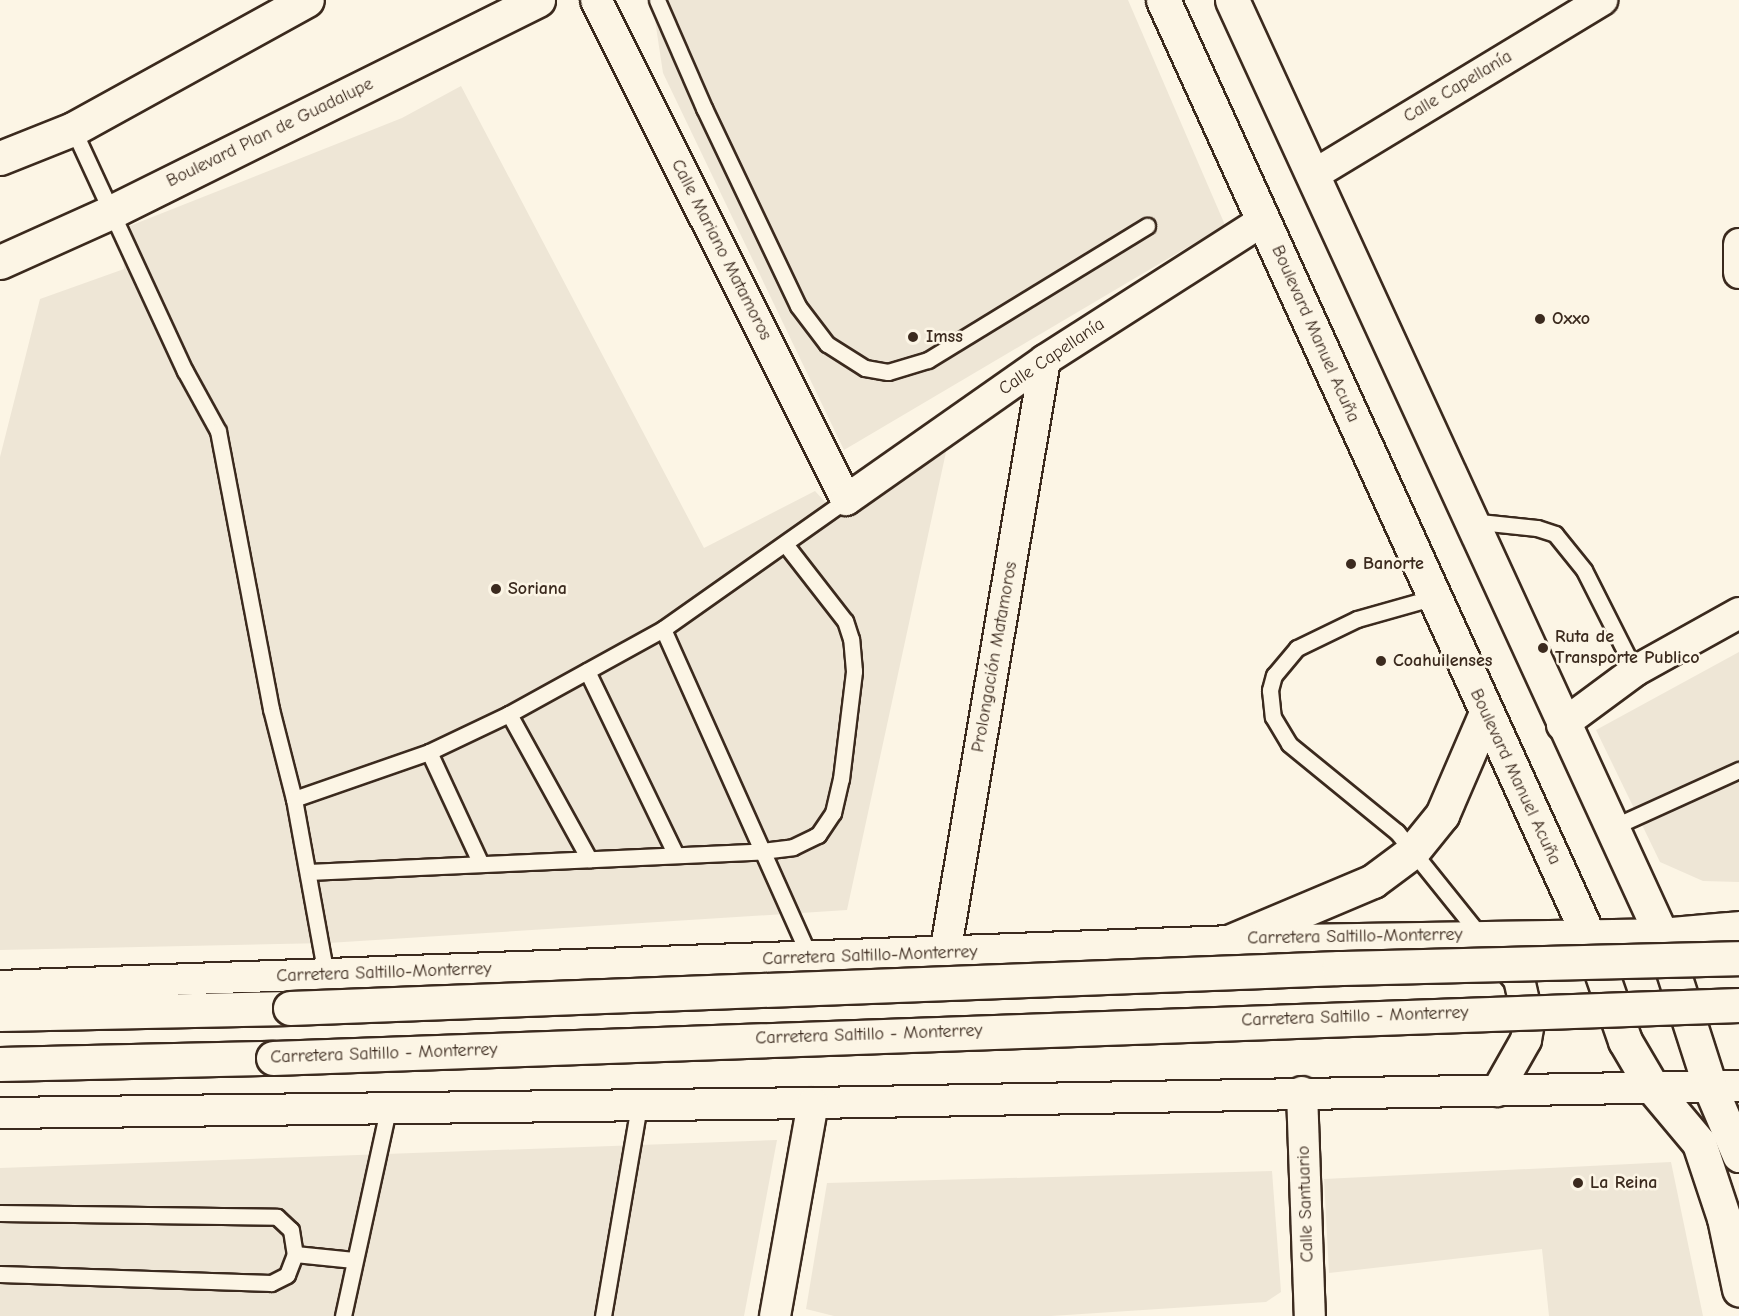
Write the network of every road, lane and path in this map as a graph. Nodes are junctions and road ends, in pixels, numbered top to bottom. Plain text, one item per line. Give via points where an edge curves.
1 (307, 0) edge
2 (538, 0) edge
3 (596, 0) edge
4 (657, 0) edge
5 (1163, 0) edge
6 (1232, 0) edge
7 (1602, 0) edge
8 (73, 129) junction
9 (0, 158) edge
10 (1315, 174) junction
11 (109, 213) junction
12 (1263, 220) junction
13 (1147, 226) dead end
14 (1739, 244) edge
15 (0, 262) edge
16 (1739, 273) edge
17 (1045, 360) junction
18 (846, 500) junction
19 (1470, 521) junction
20 (785, 544) junction
21 (1435, 597) junction
22 (1739, 614) edge
23 (663, 629) junction
24 (587, 671) junction
25 (1635, 671) junction
26 (1486, 713) junction
27 (509, 714) junction
28 (1562, 725) junction
29 (429, 753) junction
30 (1739, 770) edge
31 (294, 799) junction
32 (1611, 828) junction
33 (762, 851) junction
34 (1412, 852) junction
35 (676, 855) junction
36 (590, 859) junction
37 (481, 864) junction
38 (308, 872) junction
39 (1739, 927) edge
40 (1479, 934) junction
41 (1661, 934) junction
42 (1589, 937) junction
43 (1231, 941) junction
44 (945, 954) junction
45 (810, 958) junction
46 (1739, 958) edge
47 (326, 975) junction
48 (0, 986) edge
49 (1739, 1005) edge
50 (0, 1014) edge
51 (0, 1064) edge
52 (1725, 1086) edge
53 (1652, 1087) junction
54 (1497, 1091) junction
55 (1302, 1092) junction
56 (813, 1103) junction
57 (639, 1106) junction
58 (388, 1110) junction
59 (0, 1113) edge
60 (1739, 1155) edge
61 (0, 1213) edge
62 (295, 1254) junction
63 (354, 1260) junction
64 (0, 1274) edge
65 (1739, 1289) edge
66 (343, 1316) edge
67 (603, 1316) edge
68 (775, 1316) edge
69 (1310, 1316) edge

1 - 8 main road
2 - 11 main road, Boulevard Plan de Guadalupe
3 - 18 street, Calle Mariano Matamoros
4 - 13 lane via 798,306 827,344 865,368 888,372 928,360
5 - 12 main road, Boulevard Manuel Acuña
6 - 10 main road
7 - 10 street, Calle Capellanía
8 - 9 main road
8 - 11 lane
10 - 19 main road
11 - 15 main road, Boulevard Plan de Guadalupe
11 - 31 lane via 218,431 271,709
12 - 17 street, Calle Capellanía
12 - 21 main road, Boulevard Manuel Acuña
14 - 16 street
17 - 18 street, Calle Capellanía
17 - 44 street, Prolongación Matamoros
18 - 20 lane
19 - 25 lane via 1537,528 1555,534 1584,570
19 - 28 main road
20 - 23 lane
20 - 33 lane via 845,621 854,671 833,813 818,836 806,843
21 - 26 main road, Boulevard Manuel Acuña
21 - 34 lane via 1357,619 1313,638 1284,661 1270,690 1273,717 1288,744 1382,817
22 - 25 street
23 - 24 lane
23 - 33 lane
24 - 27 lane
24 - 35 lane
25 - 28 street
26 - 34 main road via 1442,815
26 - 42 main road, Boulevard Manuel Acuña
27 - 29 lane
27 - 36 lane
28 - 32 main road
29 - 31 lane
29 - 37 lane
30 - 32 lane
31 - 38 lane
32 - 41 main road
33 - 35 lane
33 - 45 lane
34 - 40 lane
34 - 43 main road via 1373,881
35 - 36 lane
36 - 37 lane
37 - 38 lane
38 - 47 lane
39 - 41 street, Carretera Saltillo-Monterrey
40 - 42 street, Carretera Saltillo-Monterrey
40 - 43 street, Carretera Saltillo-Monterrey
40 - 54 street via 1519,979 1529,1023 1526,1040
41 - 42 street, Carretera Saltillo-Monterrey
41 - 52 main road
42 - 53 main road, Boulevard Manuel Acuña via 1625,1041
43 - 44 street, Carretera Saltillo-Monterrey
44 - 45 street, Carretera Saltillo-Monterrey
45 - 47 street, Carretera Saltillo-Monterrey
46 - 50 main road, bridge via 1339,968 290,1008
47 - 48 street, Carretera Saltillo-Monterrey
49 - 51 main road, Carretera Saltillo - Monterrey, bridge via 273,1058
52 - 53 street
52 - 60 main road
53 - 54 street
53 - 65 main road, Boulevard Manuel Acuña via 1699,1143 1724,1218
54 - 55 street
55 - 56 street
55 - 69 street, Calle Santuario
56 - 57 street
56 - 68 street
57 - 58 street
57 - 67 lane
58 - 59 street
58 - 63 lane
61 - 62 lane via 277,1217 291,1230
62 - 63 lane
62 - 64 lane via 287,1275 271,1283
63 - 66 lane

